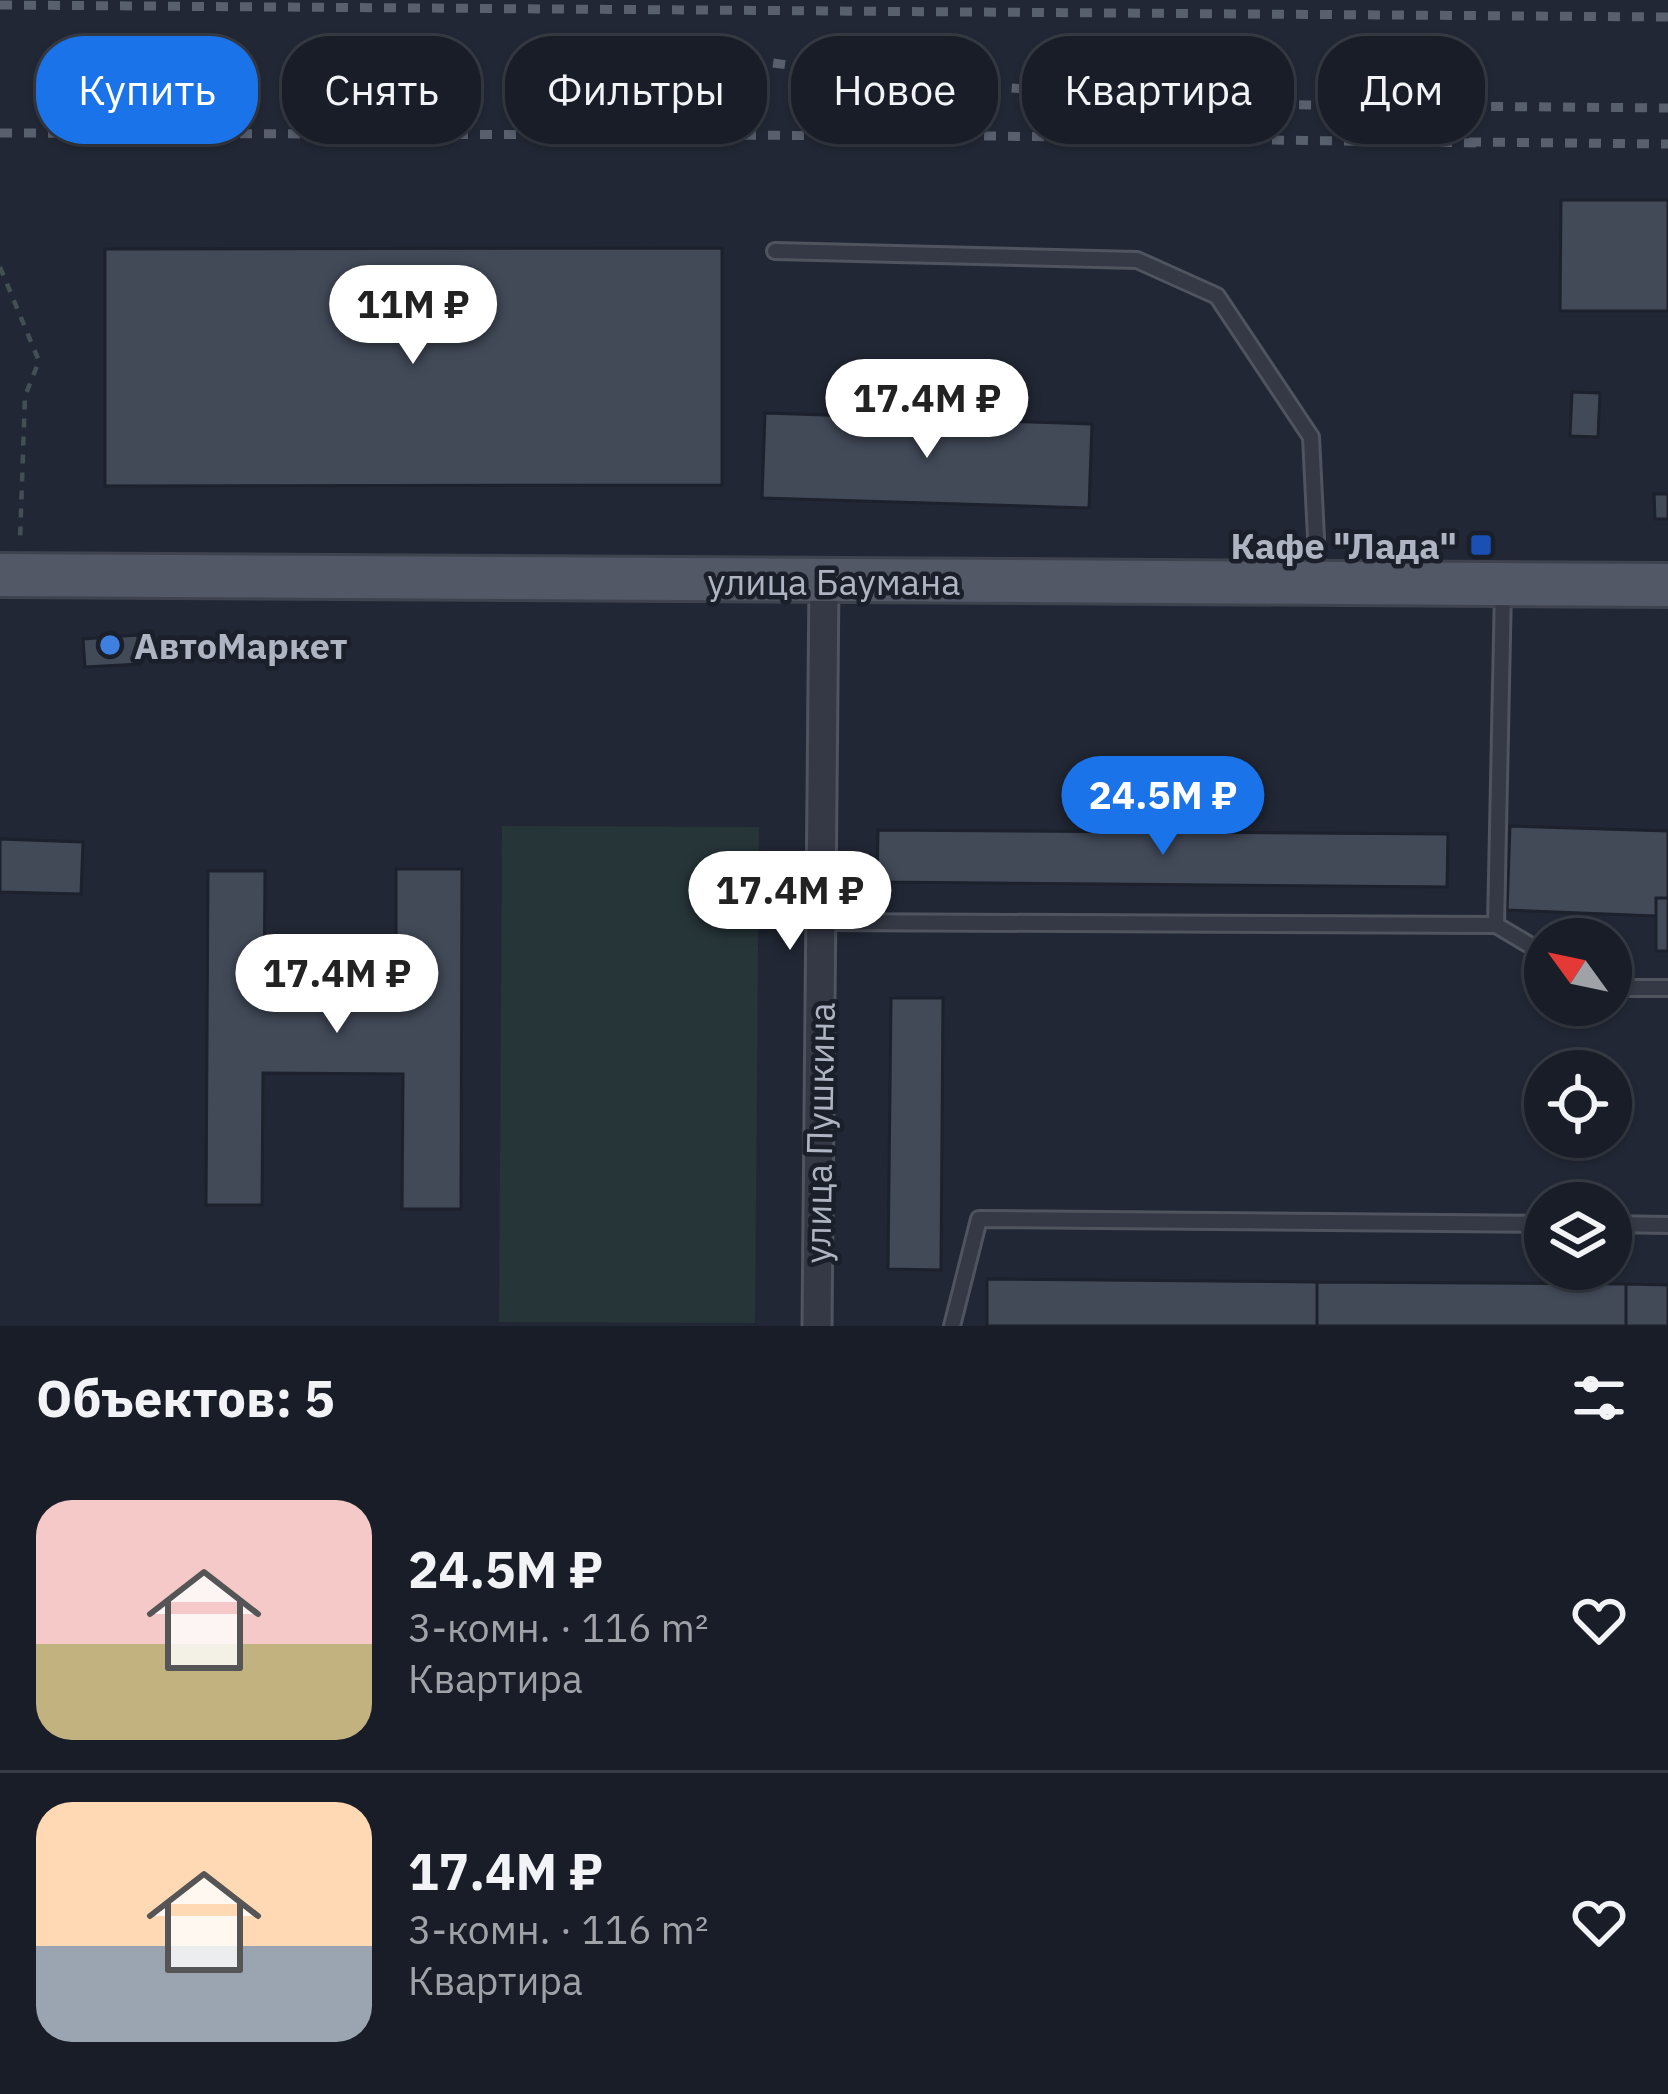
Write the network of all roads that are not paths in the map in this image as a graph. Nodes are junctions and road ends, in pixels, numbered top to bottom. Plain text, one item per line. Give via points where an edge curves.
1 (775, 251) dead end
2 (10, 563) edge
3 (824, 581) junction
4 (1318, 583) junction
5 (1503, 584) junction
6 (1668, 585) edge
7 (821, 922) junction
8 (1496, 925) junction
9 (1524, 942) edge
10 (1632, 988) edge
11 (1668, 988) edge
12 (1524, 1224) edge
13 (1632, 1225) edge
14 (1668, 1225) edge
15 (817, 1326) edge
16 (952, 1326) edge

1 - 4 lane via 1137,260 1217,296 1311,437
2 - 3 main road, улица Баумана
3 - 4 main road, улица Баумана
3 - 7 street, улица Пушкина
4 - 5 main road, улица Баумана
5 - 6 main road, улица Баумана
5 - 8 lane
7 - 8 lane
7 - 15 street, улица Пушкина
8 - 9 lane
10 - 11 lane
12 - 16 lane via 980,1220
13 - 14 lane

